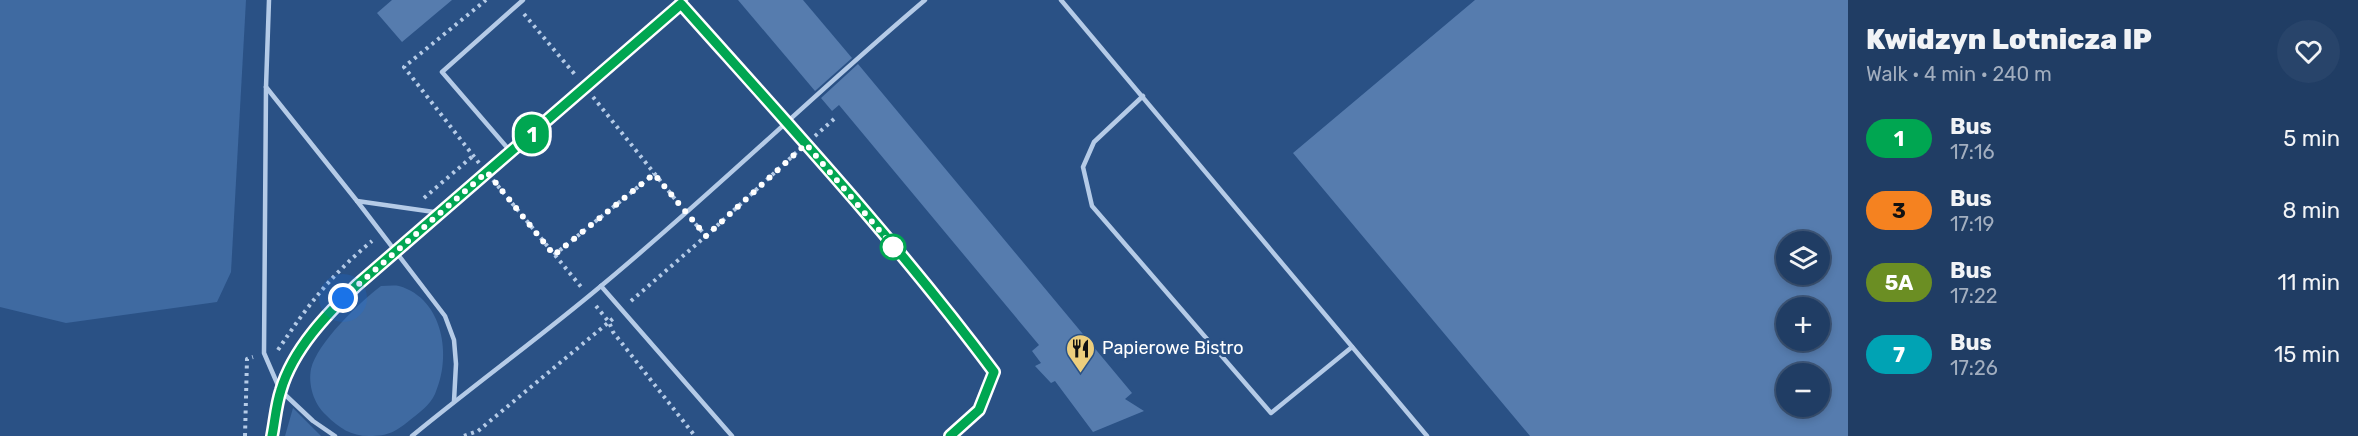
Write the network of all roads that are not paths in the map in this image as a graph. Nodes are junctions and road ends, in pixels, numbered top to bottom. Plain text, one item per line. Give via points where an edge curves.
1 (269, 0) edge
2 (523, 0) edge
3 (686, 0) edge
4 (925, 0) edge
5 (1061, 0) edge
6 (679, 2) edge
7 (266, 87) junction
8 (1143, 96) junction
9 (787, 121) junction
10 (511, 152) junction
11 (357, 201) junction
12 (441, 213) junction
13 (396, 251) junction
14 (601, 286) junction
15 (1352, 347) junction
16 (280, 390) junction
17 (454, 401) junction
18 (272, 436) edge
19 (334, 436) edge
20 (412, 436) edge
21 (732, 436) edge
22 (950, 436) edge
23 (1427, 436) edge

1 - 7 lane
2 - 10 lane via 442,72
3 - 6 lane
4 - 9 lane
5 - 8 lane
6 - 9 lane
6 - 10 lane
7 - 11 lane
7 - 16 lane via 264,353
8 - 15 lane
8 - 15 lane via 1094,142 1083,167 1092,206 1271,413
9 - 14 lane
9 - 22 lane via 960,326 994,372 979,410
10 - 12 lane
11 - 12 lane
11 - 13 lane
12 - 13 lane
13 - 16 lane via 329,311 292,363
13 - 17 lane via 445,316 454,340
14 - 17 lane
14 - 21 lane
15 - 23 lane
16 - 18 lane
16 - 19 lane
17 - 20 lane

